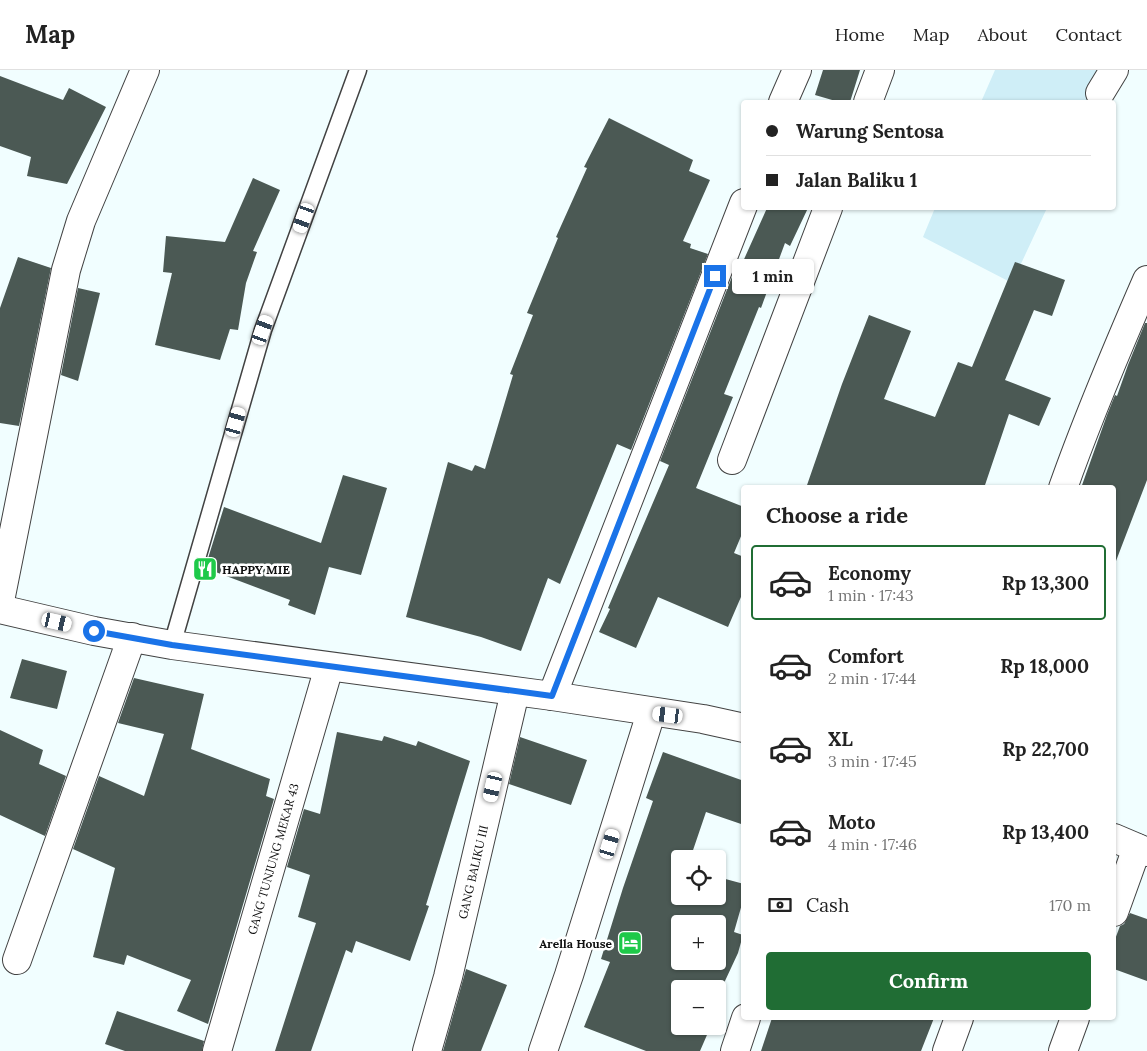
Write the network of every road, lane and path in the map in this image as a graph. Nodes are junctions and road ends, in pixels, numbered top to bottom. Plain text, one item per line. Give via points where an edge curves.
1 (145, 70) edge
2 (358, 70) edge
3 (797, 70) edge
4 (880, 70) edge
5 (1114, 70) edge
6 (1100, 93) dead end
7 (784, 100) edge
8 (869, 100) edge
9 (741, 210) edge
10 (827, 210) edge
11 (1147, 280) edge
12 (732, 460) dead end
13 (1064, 485) edge
14 (0, 601) edge
15 (0, 609) edge
16 (132, 637) junction
17 (172, 645) junction
18 (329, 667) junction
19 (515, 692) junction
20 (552, 696) junction
21 (651, 713) junction
22 (741, 727) edge
23 (1133, 846) edge
24 (1116, 905) edge
25 (17, 960) dead end
26 (745, 1020) edge
27 (958, 1020) edge
28 (1074, 1020) edge
29 (217, 1051) edge
30 (427, 1051) edge
31 (543, 1051) edge
32 (735, 1051) edge
33 (947, 1051) edge
34 (1063, 1051) edge

1 - 14 street via 81,221 66,270
2 - 17 lane via 263,330
3 - 7 street
4 - 8 street
5 - 6 street
9 - 20 street
10 - 12 street
11 - 13 street via 1084,429
15 - 16 street
16 - 17 street
16 - 25 street
17 - 18 street
18 - 19 street
18 - 29 street, GANG TUNJUNG MEKAR 43
19 - 20 street
19 - 30 street, GANG BALIKU III via 448,977
20 - 21 street
21 - 22 street
21 - 31 street
23 - 24 street
26 - 32 street
27 - 33 street
28 - 34 street

